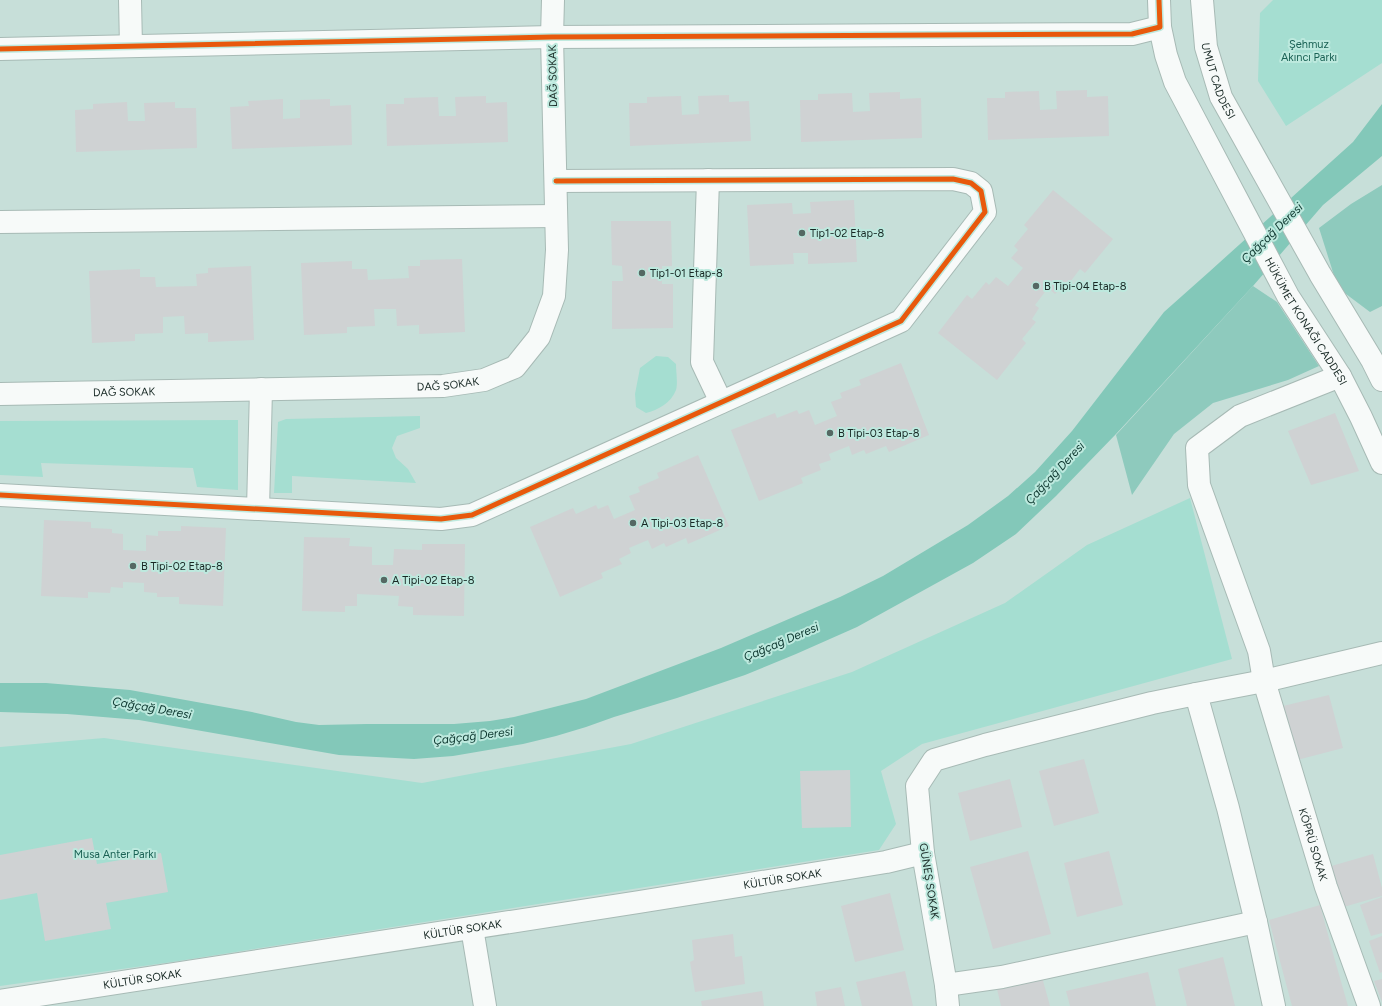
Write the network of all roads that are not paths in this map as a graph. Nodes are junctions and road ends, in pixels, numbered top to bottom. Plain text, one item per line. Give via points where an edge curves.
1 (130, 0) edge
2 (553, 0) edge
3 (1159, 0) edge
4 (1202, 0) edge
5 (1160, 27) junction
6 (552, 37) junction
7 (131, 46) junction
8 (0, 49) edge
9 (708, 180) junction
10 (556, 181) junction
11 (556, 216) junction
12 (0, 222) edge
13 (1379, 360) edge
14 (1340, 376) junction
15 (1382, 380) edge
16 (261, 389) junction
17 (0, 394) edge
18 (721, 402) junction
19 (1382, 463) edge
20 (0, 495) edge
21 (258, 509) junction
22 (1382, 653) edge
23 (1264, 681) junction
24 (1196, 694) junction
25 (923, 853) junction
26 (1256, 922) junction
27 (472, 928) junction
28 (947, 996) edge
29 (0, 1001) edge
30 (23, 1002) edge
31 (485, 1006) edge
32 (1274, 1006) edge
33 (1369, 1006) edge

1 - 7 street
2 - 6 street, DAĞ SOKAK
3 - 5 street
4 - 13 street, UMUT CADDESI via 1206,47 1221,97 1320,274
5 - 6 street via 1132,34
5 - 14 street via 1175,82 1288,296
6 - 7 street
6 - 10 street, DAĞ SOKAK
7 - 8 street
9 - 10 street
9 - 18 street via 702,362
9 - 18 street via 953,179 971,183 981,192 985,212 901,321
10 - 11 street, DAĞ SOKAK
11 - 12 street
11 - 16 street, DAĞ SOKAK via 554,296 539,337 515,367 484,380 443,386
13 - 15 street, UMUT CADDESI
14 - 19 street
14 - 23 street, KÖPRÜ SOKAK via 1240,416 1197,448 1199,485 1259,651
16 - 17 street, DAĞ SOKAK
16 - 21 street
18 - 21 street via 472,514 441,519
20 - 21 street
22 - 23 street
23 - 24 street
23 - 33 street, KÖPRÜ SOKAK via 1326,887
24 - 25 street, GÜNEŞ SOKAK via 984,745 934,760 916,786
24 - 26 street
25 - 27 street, KÜLTÜR SOKAK via 886,862
25 - 28 street, GÜNEŞ SOKAK
26 - 28 street via 1002,977
26 - 32 street
27 - 30 street, KÜLTÜR SOKAK
27 - 31 street
29 - 30 street, KÜLTÜR SOKAK

